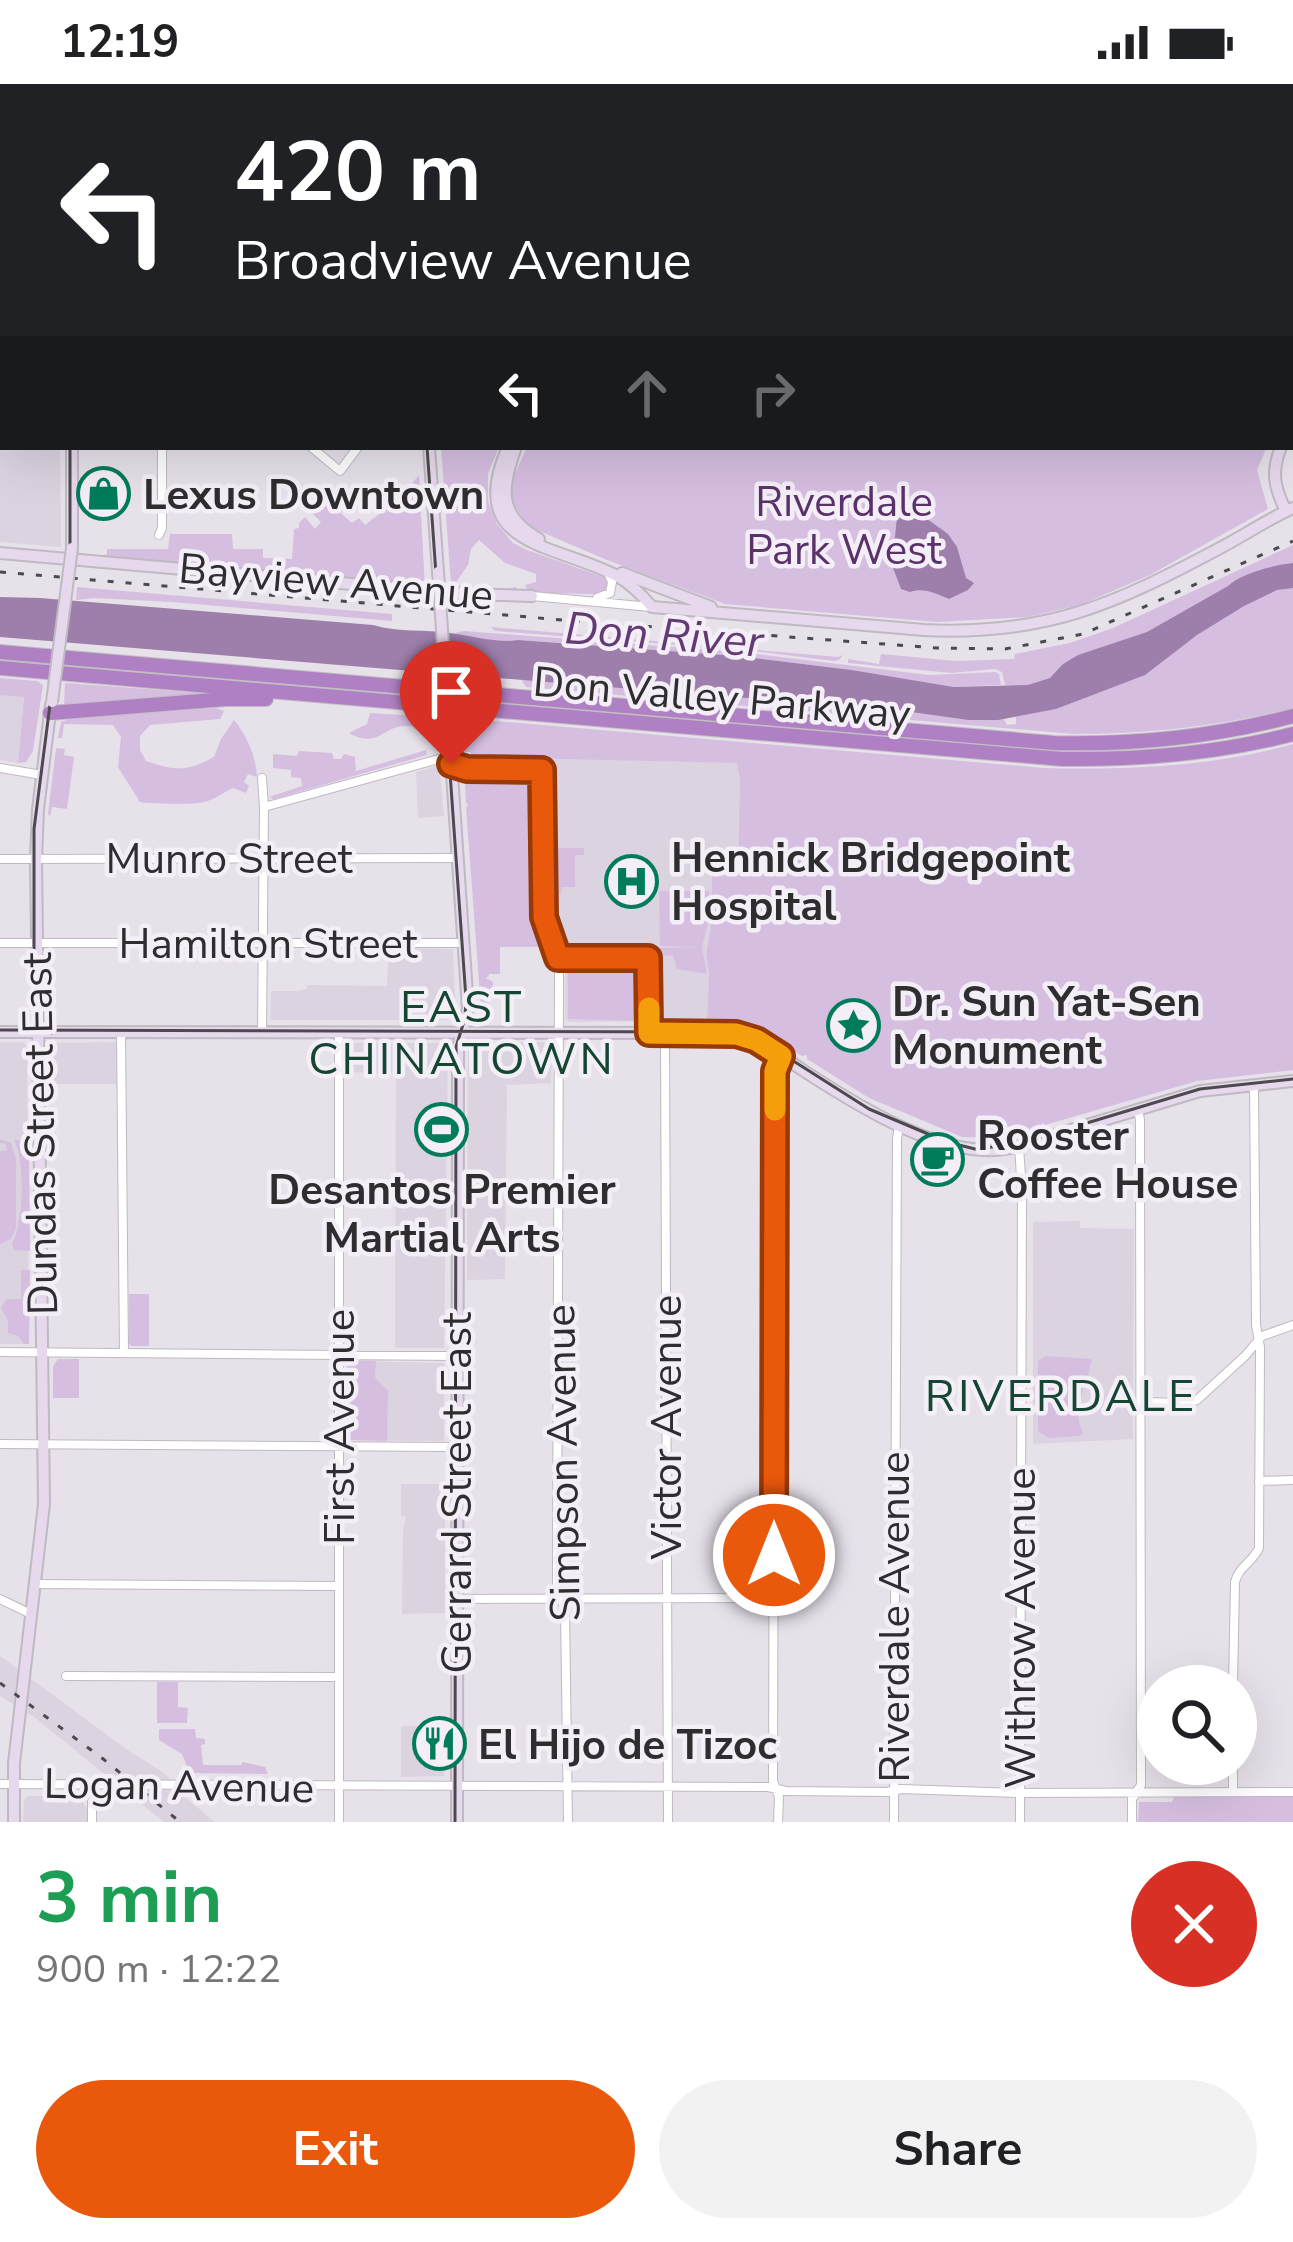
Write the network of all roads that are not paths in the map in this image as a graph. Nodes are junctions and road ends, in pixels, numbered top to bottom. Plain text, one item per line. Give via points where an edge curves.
1 (72, 450) edge
2 (162, 450) edge
3 (315, 450) edge
4 (356, 450) edge
5 (429, 450) edge
6 (510, 450) edge
7 (511, 450) edge
8 (1280, 450) edge
9 (1290, 510) edge
10 (159, 535) dead end
11 (0, 554) edge
12 (604, 570) junction
13 (532, 596) joint
14 (588, 599) junction
15 (652, 607) junction
16 (732, 614) junction
17 (0, 652) edge
18 (0, 668) edge
19 (316, 696) junction
20 (51, 707) junction
21 (1293, 716) edge
22 (1293, 734) edge
23 (451, 764) junction
24 (0, 768) edge
25 (42, 775) junction
26 (262, 778) dead end
27 (264, 807) junction
28 (263, 858) junction
29 (458, 858) junction
30 (0, 859) edge
31 (36, 859) junction
32 (35, 942) junction
33 (262, 942) junction
34 (0, 943) edge
35 (464, 943) junction
36 (558, 958) junction
37 (262, 1031) junction
38 (0, 1032) edge
39 (37, 1032) junction
40 (121, 1032) junction
41 (339, 1032) junction
42 (462, 1032) junction
43 (558, 1033) junction
44 (649, 1033) junction
45 (665, 1033) junction
46 (781, 1056) junction
47 (1293, 1081) edge
48 (1254, 1083) junction
49 (1138, 1109) junction
50 (900, 1124) junction
51 (1019, 1145) junction
52 (1293, 1325) edge
53 (1258, 1339) junction
54 (0, 1352) edge
55 (43, 1352) junction
56 (124, 1353) junction
57 (339, 1354) junction
58 (456, 1356) junction
59 (1140, 1402) junction
60 (0, 1444) edge
61 (44, 1444) junction
62 (339, 1447) junction
63 (456, 1448) junction
64 (1293, 1480) edge
65 (1259, 1481) junction
66 (36, 1585) junction
67 (339, 1586) junction
68 (774, 1598) junction
69 (0, 1599) edge
70 (455, 1599) junction
71 (561, 1599) junction
72 (667, 1599) junction
73 (33, 1615) junction
74 (1233, 1665) edge
75 (66, 1676) dead end
76 (339, 1677) junction
77 (7, 1784) edge
78 (1233, 1785) edge
79 (339, 1787) junction
80 (457, 1787) junction
81 (566, 1787) junction
82 (668, 1787) junction
83 (776, 1789) junction
84 (894, 1790) junction
85 (1019, 1792) junction
86 (1136, 1792) junction
87 (1233, 1792) junction
88 (1293, 1792) edge
89 (92, 1802) dead end
90 (14, 1822) edge
91 (92, 1822) edge
92 (339, 1822) edge
93 (457, 1822) edge
94 (568, 1822) edge
95 (668, 1822) edge
96 (778, 1822) edge
97 (894, 1822) edge
98 (1019, 1822) edge
99 (1132, 1822) edge

1 - 20 main road, Dundas Street East, bridge via 72,548
2 - 10 street
3 - 4 street via 340,471
5 - 23 main road, Gerrard Street East, bridge
6 - 12 main road via 495,480 507,524 532,543
7 - 16 main road via 506,501 528,533
8 - 9 main road via 1274,483
9 - 16 main road, Bayview Avenue via 1106,604 1030,625 960,632
11 - 13 main road, Bayview Avenue
12 - 14 street via 610,593
12 - 15 main road
13 - 14 street, Bayview Avenue
14 - 15 street, Bayview Avenue
15 - 16 main road, Bayview Avenue
17 - 21 highway, Don Valley Parkway via 1054,743 1190,738
18 - 19 highway, Don Valley Parkway
19 - 20 highway
19 - 22 highway, Don Valley Parkway via 1062,759 1158,758
20 - 25 main road, Dundas Street East
23 - 27 street via 430,761
23 - 29 main road, Gerrard Street East
23 - 36 street, Simpson Avenue via 542,770 544,917
24 - 25 street
25 - 31 main road, Dundas Street East
26 - 27 street
27 - 28 street
28 - 29 street, Munro Street
28 - 31 street, Munro Street
28 - 33 street
29 - 35 main road, Gerrard Street East
30 - 31 street, Munro Street
31 - 32 main road, Dundas Street East
32 - 33 street, Hamilton Street
32 - 34 street, Hamilton Street
32 - 39 main road, Dundas Street East
33 - 35 street, Hamilton Street
33 - 37 street
35 - 42 main road, Gerrard Street East
36 - 43 street, Simpson Avenue
36 - 44 street via 648,958
37 - 40 main road
37 - 41 main road
38 - 39 main road
39 - 40 main road
39 - 55 main road, Dundas Street East
40 - 56 street
41 - 42 main road
41 - 57 street, First Avenue
42 - 43 main road
42 - 58 main road, Gerrard Street East
43 - 44 main road
43 - 71 street, Simpson Avenue
44 - 45 main road
45 - 46 main road via 741,1035
45 - 72 street, Victor Avenue
46 - 50 main road
46 - 68 street
47 - 48 main road
48 - 49 main road
48 - 53 street
49 - 51 main road
49 - 59 street
50 - 51 main road via 971,1150
50 - 84 street, Riverdale Avenue
51 - 85 street, Withrow Avenue
52 - 53 street
53 - 59 street via 1197,1400
53 - 65 street
54 - 55 street
55 - 56 street
55 - 61 main road, Dundas Street East
56 - 57 street
57 - 58 street
57 - 62 street, First Avenue
58 - 63 main road, Gerrard Street East
59 - 86 street
60 - 61 street
61 - 62 street
61 - 66 main road, Dundas Street East
62 - 63 street
62 - 67 street, First Avenue
63 - 70 main road, Gerrard Street East
64 - 65 street
65 - 74 street via 1258,1550 1234,1582
66 - 67 street
66 - 73 main road, Dundas Street East
67 - 76 street, First Avenue
68 - 72 street
68 - 83 street
69 - 73 street
70 - 71 street
70 - 80 main road, Gerrard Street East
71 - 72 street
71 - 81 street, Simpson Avenue
72 - 82 street, Victor Avenue
73 - 77 main road, Dundas Street East
75 - 76 street
76 - 79 street, First Avenue
77 - 79 street, Logan Avenue
77 - 90 main road, Dundas Street East
78 - 87 street
79 - 80 street, Logan Avenue
79 - 92 street, First Avenue
80 - 81 street, Logan Avenue
80 - 93 main road, Gerrard Street East
81 - 82 street, Logan Avenue
81 - 94 street, Simpson Avenue
82 - 83 street, Logan Avenue
82 - 95 street, Victor Avenue
83 - 84 street, Logan Avenue
83 - 96 street
84 - 85 street, Logan Avenue
84 - 97 street, Riverdale Avenue
85 - 86 street, Logan Avenue
85 - 98 street, Withrow Avenue
86 - 87 street, Logan Avenue
86 - 99 street
87 - 88 street, Logan Avenue
89 - 91 street

